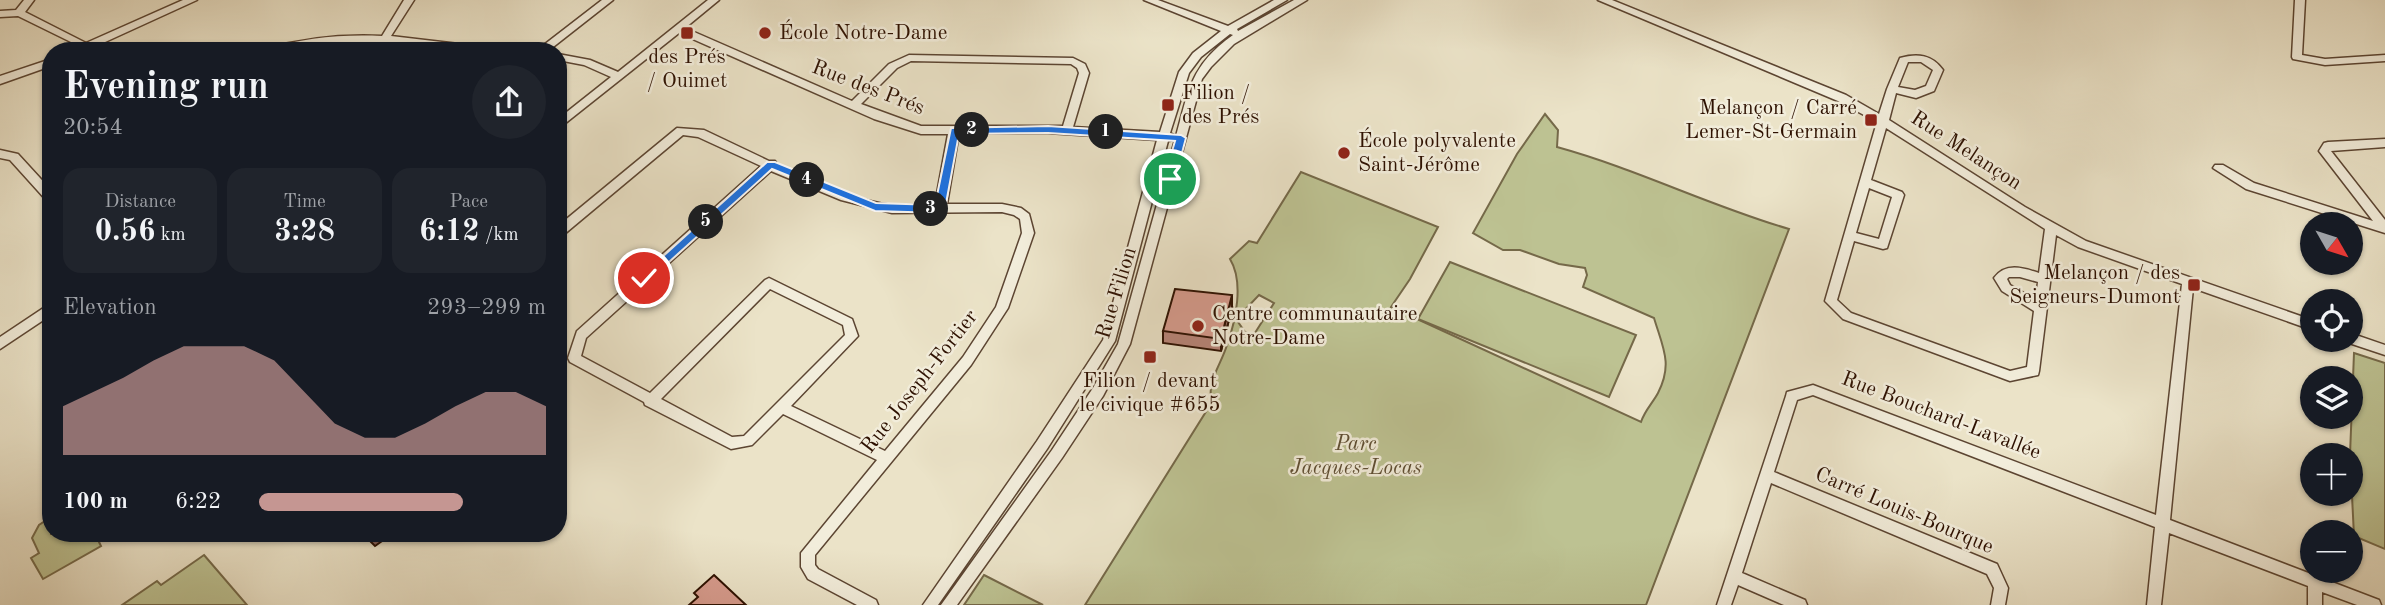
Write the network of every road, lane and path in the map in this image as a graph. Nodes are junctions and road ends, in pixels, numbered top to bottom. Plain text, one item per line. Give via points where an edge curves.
1 (29, 0) edge
2 (191, 0) edge
3 (409, 0) edge
4 (608, 0) edge
5 (714, 0) edge
6 (1149, 0) edge
7 (1282, 0) edge
8 (1301, 0) edge
9 (1603, 0) edge
10 (2300, 0) edge
11 (19, 13) junction
12 (0, 15) edge
13 (678, 29) junction
14 (1233, 32) junction
15 (384, 40) junction
16 (69, 42) edge
17 (100, 42) edge
18 (300, 42) edge
19 (404, 42) edge
20 (553, 42) edge
21 (2385, 58) edge
22 (567, 59) edge
23 (42, 65) edge
24 (1183, 74) junction
25 (619, 76) junction
26 (1197, 79) junction
27 (0, 80) edge
28 (1892, 89) dead end
29 (853, 106) junction
30 (567, 118) edge
31 (1885, 121) junction
32 (954, 130) junction
33 (1067, 130) junction
34 (1164, 136) junction
35 (1181, 138) junction
36 (2385, 143) edge
37 (0, 154) edge
38 (771, 164) junction
39 (2219, 168) dead end
40 (1865, 182) junction
41 (42, 188) edge
42 (940, 209) junction
43 (567, 226) edge
44 (2050, 228) junction
45 (2385, 229) edge
46 (1850, 236) junction
47 (2044, 279) junction
48 (2188, 282) junction
49 (2040, 309) junction
50 (42, 314) edge
51 (2300, 321) edge
52 (2, 338) edge
53 (1109, 341) junction
54 (2363, 342) edge
55 (1124, 344) junction
56 (2385, 350) edge
57 (650, 401) junction
58 (783, 408) junction
59 (885, 457) junction
60 (1766, 475) junction
61 (2162, 524) junction
62 (1733, 576) junction
63 (2300, 576) edge
64 (2315, 583) edge
65 (2318, 583) edge
66 (871, 605) edge
67 (930, 605) edge
68 (948, 605) edge
69 (1724, 605) edge
70 (1800, 605) edge
71 (1998, 605) edge
72 (2154, 605) edge
73 (2315, 605) edge
74 (2374, 605) edge

1 - 11 street
2 - 17 street
3 - 15 street
4 - 20 street
5 - 13 street
6 - 14 street
7 - 14 street, Rue Filion
8 - 14 street, Rue Filion
9 - 31 street, Rue Melançon via 1842,98
10 - 21 street via 2297,57 2325,62
11 - 12 street
11 - 16 street
13 - 25 street
13 - 29 street, Rue des Prés
14 - 24 street, Rue Filion via 1197,55
14 - 26 street, Rue Filion
15 - 18 street
15 - 19 street
22 - 25 street
23 - 27 street
24 - 26 street
24 - 34 street, Rue Filion
25 - 30 street
26 - 35 street, Rue Filion
28 - 31 street
29 - 32 street, Rue des Prés via 921,130
29 - 33 street via 893,66 909,58 1073,61 1084,73
31 - 40 street
31 - 44 street, Rue Melançon
32 - 33 street, Rue des Prés
32 - 42 street
33 - 34 street, Rue des Prés
34 - 35 street, Rue des Prés
34 - 53 street, Rue Filion
35 - 55 street, Rue Filion
36 - 45 street via 2328,146 2325,151
37 - 41 street via 14,158
38 - 42 street, Rue Joseph-Fortier via 875,207
38 - 43 street, Rue Joseph-Fortier via 700,133 681,131
38 - 57 street via 581,335 574,358
39 - 45 street via 2250,186
40 - 46 street
40 - 46 street via 1898,195 1883,245
42 - 59 street, Rue Joseph-Fortier via 1017,211 1025,217 1028,233 1002,308 988,331
44 - 47 street
44 - 48 street, Rue Melançon via 2113,257
46 - 49 street via 1831,301 1847,316 2010,376 2033,371
47 - 49 street
47 - 49 street via 2020,272 2006,272 2000,278 2006,288
48 - 51 street, Rue Melançon
48 - 61 street
50 - 52 street
53 - 55 street
53 - 67 street, Rue Filion
54 - 56 street
55 - 68 street, Rue Filion via 1057,454
57 - 58 street via 731,443 747,441
57 - 58 street via 769,283 848,322 852,336
58 - 59 street
59 - 66 street, Rue Joseph-Fortier via 808,554 813,574
60 - 61 street, Rue Bouchard-Lavallée via 1792,396 1813,390
60 - 62 street, Rue Bouchard-Lavallée
60 - 71 street, Carré Louis-Bourque via 1992,569 2001,588
61 - 63 street
61 - 72 street
62 - 69 street, Rue Bouchard-Lavallée
62 - 70 street
64 - 73 street
65 - 74 street

